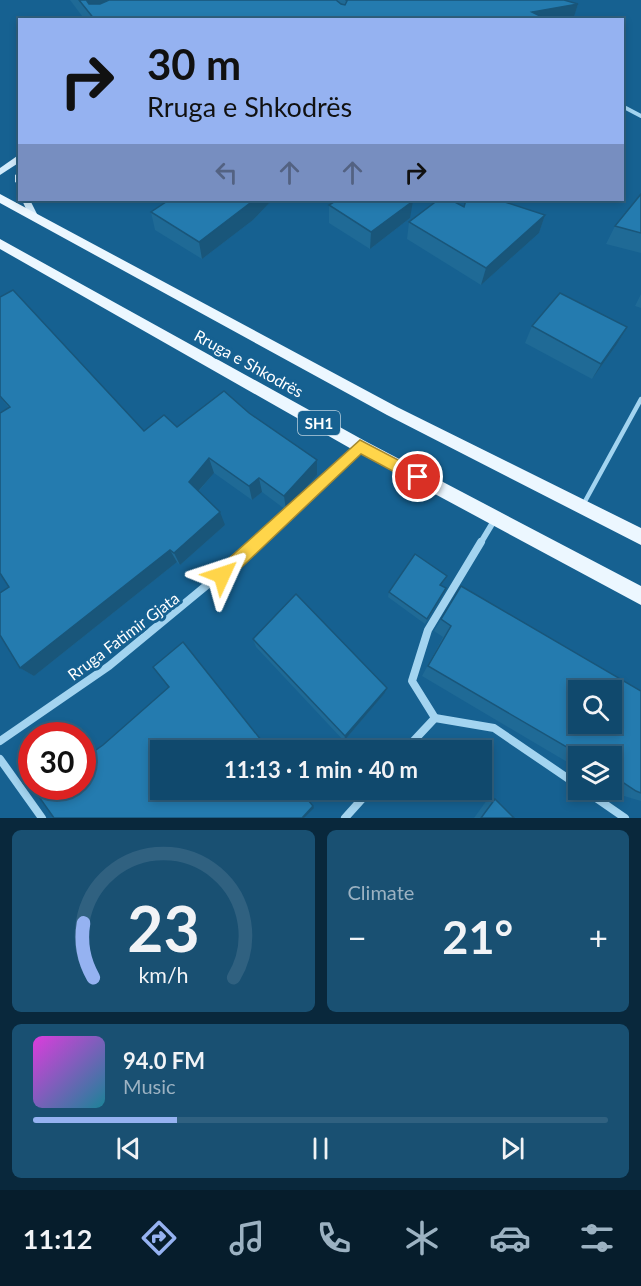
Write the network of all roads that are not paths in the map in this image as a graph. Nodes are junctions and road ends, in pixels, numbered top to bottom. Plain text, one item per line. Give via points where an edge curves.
1 (624, 107) edge
2 (641, 116) edge
3 (18, 158) edge
4 (0, 171) edge
5 (0, 198) edge
6 (26, 201) edge
7 (33, 216) junction
8 (0, 243) edge
9 (641, 399) edge
10 (360, 446) junction
11 (582, 508) junction
12 (495, 519) junction
13 (641, 537) edge
14 (641, 596) edge
15 (435, 718) junction
16 (414, 740) edge
17 (0, 741) edge
18 (0, 759) edge
19 (568, 778) edge
20 (361, 800) edge
21 (599, 800) edge
22 (42, 818) edge
23 (345, 818) edge
24 (625, 818) edge

1 - 2 street
3 - 4 street
5 - 7 main road, Rruga e Shkodrës
6 - 7 street
7 - 11 main road, Rruga e Shkodrës via 392,411
8 - 10 main road, Rruga e Shkodrës / SH1
9 - 11 lane
10 - 12 main road, Rruga e Shkodrës / SH1
10 - 17 street, Rruga Fatimir Gjata via 206,590 108,667
11 - 13 main road, Rruga e Shkodrës
12 - 14 main road, Rruga e Shkodrës / SH1
12 - 15 street via 428,630 412,681
15 - 16 street
15 - 19 street via 494,728
18 - 22 street
20 - 23 street
21 - 24 street

